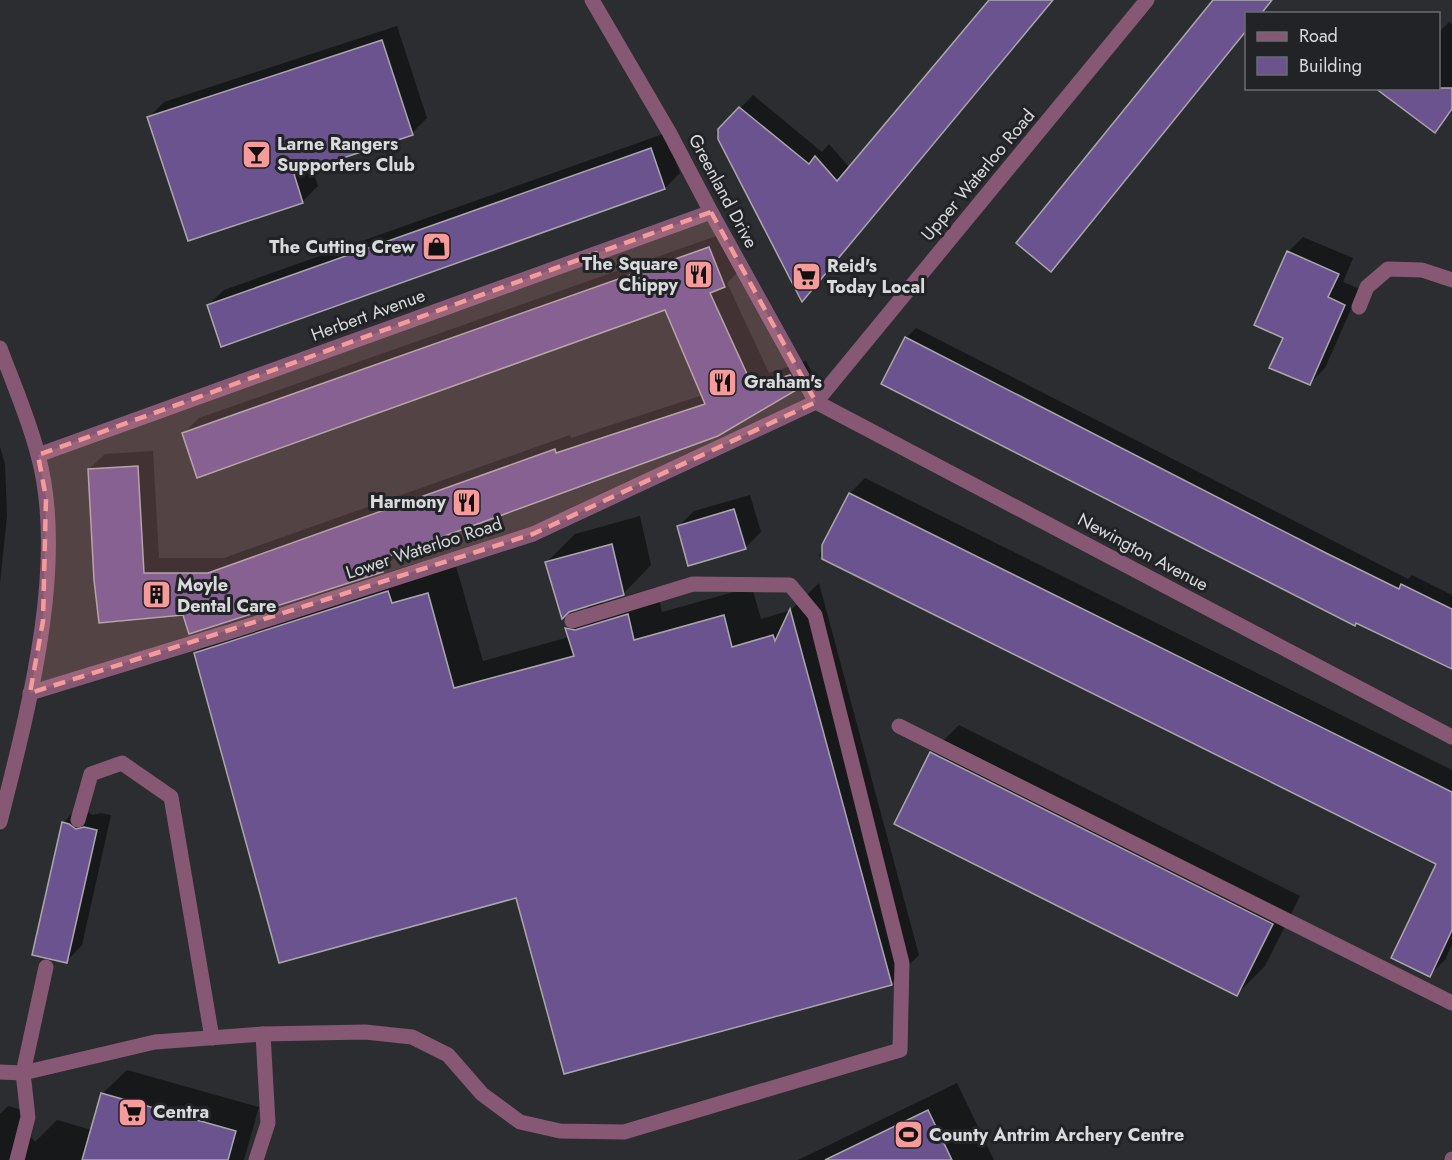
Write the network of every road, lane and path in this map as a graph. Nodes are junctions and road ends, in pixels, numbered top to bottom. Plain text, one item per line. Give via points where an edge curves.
1 (592, 0) edge
2 (1147, 0) edge
3 (711, 212) junction
4 (1452, 280) edge
5 (1359, 307) dead end
6 (0, 348) edge
7 (816, 402) junction
8 (38, 455) junction
9 (572, 621) dead end
10 (30, 693) junction
11 (899, 726) dead end
12 (1452, 737) edge
13 (78, 820) dead end
14 (0, 822) edge
15 (46, 967) dead end
16 (1452, 1003) edge
17 (263, 1034) junction
18 (212, 1038) junction
19 (0, 1072) edge
20 (23, 1073) junction
21 (18, 1160) edge
22 (256, 1160) edge

1 - 3 street, Greenland Drive via 664,122
2 - 7 street, Upper Waterloo Road
3 - 7 street, Greenland Drive
3 - 8 street, Herbert Avenue
4 - 5 street via 1422,270 1388,269 1367,287
6 - 8 street
7 - 10 street, Lower Waterloo Road via 532,534
7 - 12 street, Newington Avenue
8 - 10 street via 46,498 48,547 43,621
9 - 17 street via 693,584 790,585 815,615 902,963 900,1050 624,1132 560,1131 520,1122 482,1094 448,1055 412,1037 365,1032
10 - 14 street
11 - 16 street
13 - 18 street via 91,774 122,763 171,797
15 - 20 street
17 - 18 street
17 - 22 street via 268,1123
18 - 20 street via 155,1042
19 - 20 street
20 - 21 street via 28,1117

